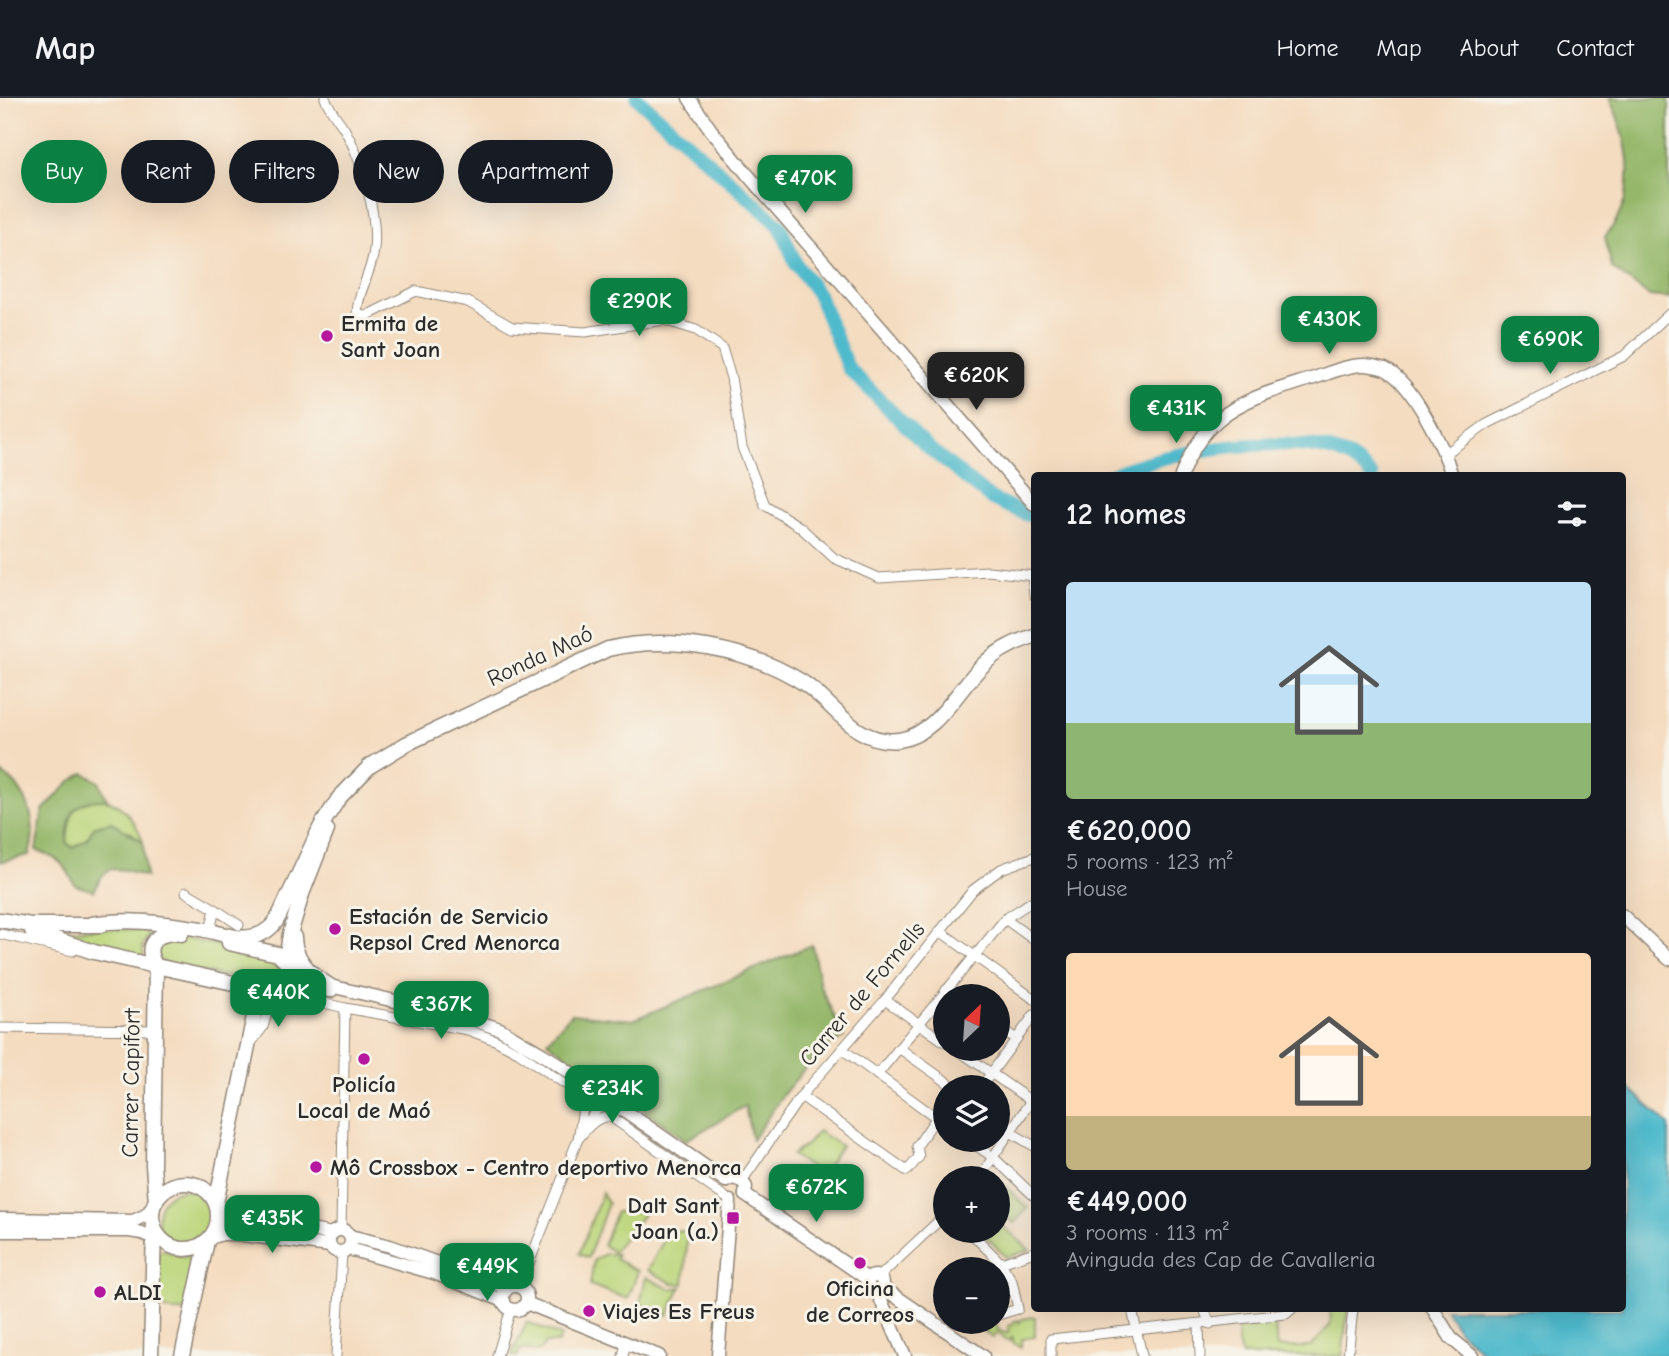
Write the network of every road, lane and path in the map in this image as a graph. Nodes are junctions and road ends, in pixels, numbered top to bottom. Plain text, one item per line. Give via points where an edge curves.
1 (325, 98) edge
2 (689, 98) edge
3 (1669, 314) edge
4 (1445, 454) junction
5 (1183, 472) edge
6 (1451, 472) edge
7 (1031, 500) edge
8 (1031, 576) edge
9 (1031, 637) edge
10 (355, 781) junction
11 (332, 810) junction
12 (1031, 858) edge
13 (186, 892) dead end
14 (300, 899) junction
15 (1031, 902) edge
16 (215, 909) junction
17 (1004, 919) junction
18 (1626, 919) edge
19 (0, 922) edge
20 (92, 925) junction
21 (239, 925) dead end
22 (210, 930) junction
23 (940, 931) junction
24 (175, 933) junction
25 (0, 934) edge
26 (1031, 938) edge
27 (257, 948) junction
28 (974, 956) junction
29 (124, 959) junction
30 (1669, 959) edge
31 (288, 965) junction
32 (155, 966) junction
33 (950, 984) edge
34 (330, 986) junction
35 (272, 990) junction
36 (1031, 997) edge
37 (373, 998) junction
38 (885, 1000) junction
39 (933, 1006) edge
40 (345, 1008) junction
41 (1031, 1019) edge
42 (919, 1024) junction
43 (0, 1028) edge
44 (154, 1030) junction
45 (933, 1034) edge
46 (1010, 1035) edge
47 (1016, 1039) junction
48 (248, 1047) junction
49 (899, 1048) junction
50 (842, 1049) junction
51 (973, 1061) edge
52 (562, 1067) junction
53 (990, 1073) junction
54 (877, 1075) junction
55 (937, 1075) edge
56 (580, 1094) junction
57 (802, 1096) junction
58 (1031, 1097) edge
59 (1031, 1100) edge
60 (1024, 1112) junction
61 (933, 1116) edge
62 (1031, 1116) edge
63 (933, 1122) edge
64 (646, 1126) junction
65 (1010, 1132) joint
66 (578, 1139) junction
67 (1031, 1144) edge
68 (986, 1152) edge
69 (996, 1152) edge
70 (993, 1157) junction
71 (987, 1166) edge
72 (726, 1181) junction
73 (742, 1181) junction
74 (1031, 1193) edge
75 (745, 1195) junction
76 (727, 1199) junction
77 (155, 1202) junction
78 (217, 1208) junction
79 (0, 1219) edge
80 (933, 1226) edge
81 (0, 1231) edge
82 (158, 1235) junction
83 (209, 1240) junction
84 (341, 1241) junction
85 (981, 1243) edge
86 (1031, 1253) edge
87 (995, 1257) edge
88 (1010, 1260) edge
89 (1010, 1276) edge
90 (877, 1284) junction
91 (1014, 1289) junction
92 (1010, 1290) edge
93 (511, 1296) junction
94 (1010, 1311) edge
95 (1133, 1312) edge
96 (1205, 1312) edge
97 (1243, 1312) edge
98 (1288, 1312) edge
99 (1353, 1312) edge
100 (1435, 1312) edge
101 (1237, 1321) junction
102 (1210, 1324) junction
103 (1199, 1325) junction
104 (1137, 1330) junction
105 (626, 1343) junction
106 (151, 1356) edge
107 (182, 1356) edge
108 (336, 1356) edge
109 (497, 1356) edge
110 (622, 1356) edge
111 (659, 1356) edge
112 (718, 1356) edge
113 (905, 1356) edge
114 (983, 1356) edge
115 (1051, 1356) edge
116 (1142, 1356) edge
117 (1200, 1356) edge
118 (1348, 1356) edge
119 (1472, 1356) edge

1 - 8 street via 345,131 370,195 375,233 357,315 366,316 416,291 468,302 512,327 585,332 664,320 696,330 722,348 742,447 765,505 800,527 834,558 878,578 988,571
2 - 7 street via 747,174
3 - 4 street via 1624,356 1487,424
4 - 5 street via 1400,380 1382,368 1364,365 1259,396 1233,409 1211,426
4 - 6 street
9 - 10 main road, Ronda Maó via 983,664 924,731 892,740 858,730 802,682 756,661 677,643 617,647 406,744
10 - 11 main road, Ronda Maó
10 - 14 main road, Ronda Maó via 327,830
11 - 22 main road via 270,929 252,937
11 - 27 main road via 283,924 266,945
12 - 23 street, Carrer de Fornells via 986,879
13 - 16 street
14 - 31 main road via 288,944
14 - 34 main road via 294,948 315,978
15 - 17 street
16 - 21 street
16 - 22 street
17 - 26 street
17 - 28 street
18 - 30 street
19 - 20 main road
19 - 29 main road
20 - 22 main road via 146,922
20 - 24 main road via 130,925
23 - 28 street
23 - 38 street, Carrer de Fornells
24 - 27 main road
24 - 32 main road, Carrer Capifort via 162,934 153,943 150,950
25 - 29 street
27 - 31 main road via 278,954
28 - 33 street
28 - 36 street
29 - 32 main road
31 - 34 street
31 - 35 main road via 286,983
32 - 35 main road
32 - 44 main road, Carrer Capifort
34 - 37 street
35 - 37 street via 302,987
35 - 48 main road via 257,1004
37 - 52 street via 500,1028
38 - 42 street
38 - 50 street, Carrer de Fornells
39 - 42 street
40 - 48 street via 299,997 278,1001 269,1006 263,1027
40 - 56 street via 467,1030 495,1040
40 - 84 street
41 - 47 street
42 - 45 street
42 - 49 street
43 - 44 street
44 - 77 main road, Carrer Capifort
46 - 47 street
47 - 53 street
48 - 78 main road
49 - 54 street
49 - 55 street
50 - 54 street
50 - 57 street, Carrer de Fornells
51 - 53 street
52 - 56 street
52 - 64 street
53 - 58 street
54 - 61 street
56 - 66 street via 584,1112
57 - 63 street via 907,1171 919,1157 916,1146
57 - 73 street, Carrer de Fornells
59 - 60 street
60 - 62 street
60 - 65 street
64 - 66 street via 607,1106 592,1114
64 - 72 street
65 - 67 street
66 - 76 street via 593,1122 611,1117
66 - 93 street
68 - 70 street
69 - 70 street
70 - 71 street
70 - 74 street
72 - 73 street
72 - 76 street via 722,1190
73 - 75 street
75 - 76 street via 739,1201
75 - 90 street
76 - 112 street
77 - 78 main road via 169,1188 186,1183 202,1188
77 - 79 street via 146,1215 132,1220
77 - 82 main road
78 - 83 main road via 217,1226
78 - 84 street via 229,1220 278,1224
80 - 90 street via 881,1273
81 - 82 street
82 - 83 main road via 181,1249
82 - 106 main road
83 - 84 street via 234,1234
83 - 107 main road
84 - 93 street via 390,1246
84 - 108 street
85 - 87 street
86 - 88 street
89 - 91 street
90 - 113 street
90 - 114 street
91 - 92 street
91 - 94 street via 1018,1309
93 - 105 street via 527,1295 526,1303
93 - 109 street
95 - 104 street
96 - 102 street
97 - 101 street
98 - 101 street
99 - 118 street
100 - 119 street via 1451,1338
101 - 102 street
102 - 103 street
103 - 104 street
103 - 117 street
104 - 115 street via 1051,1339
104 - 116 street
105 - 110 street
105 - 111 street

